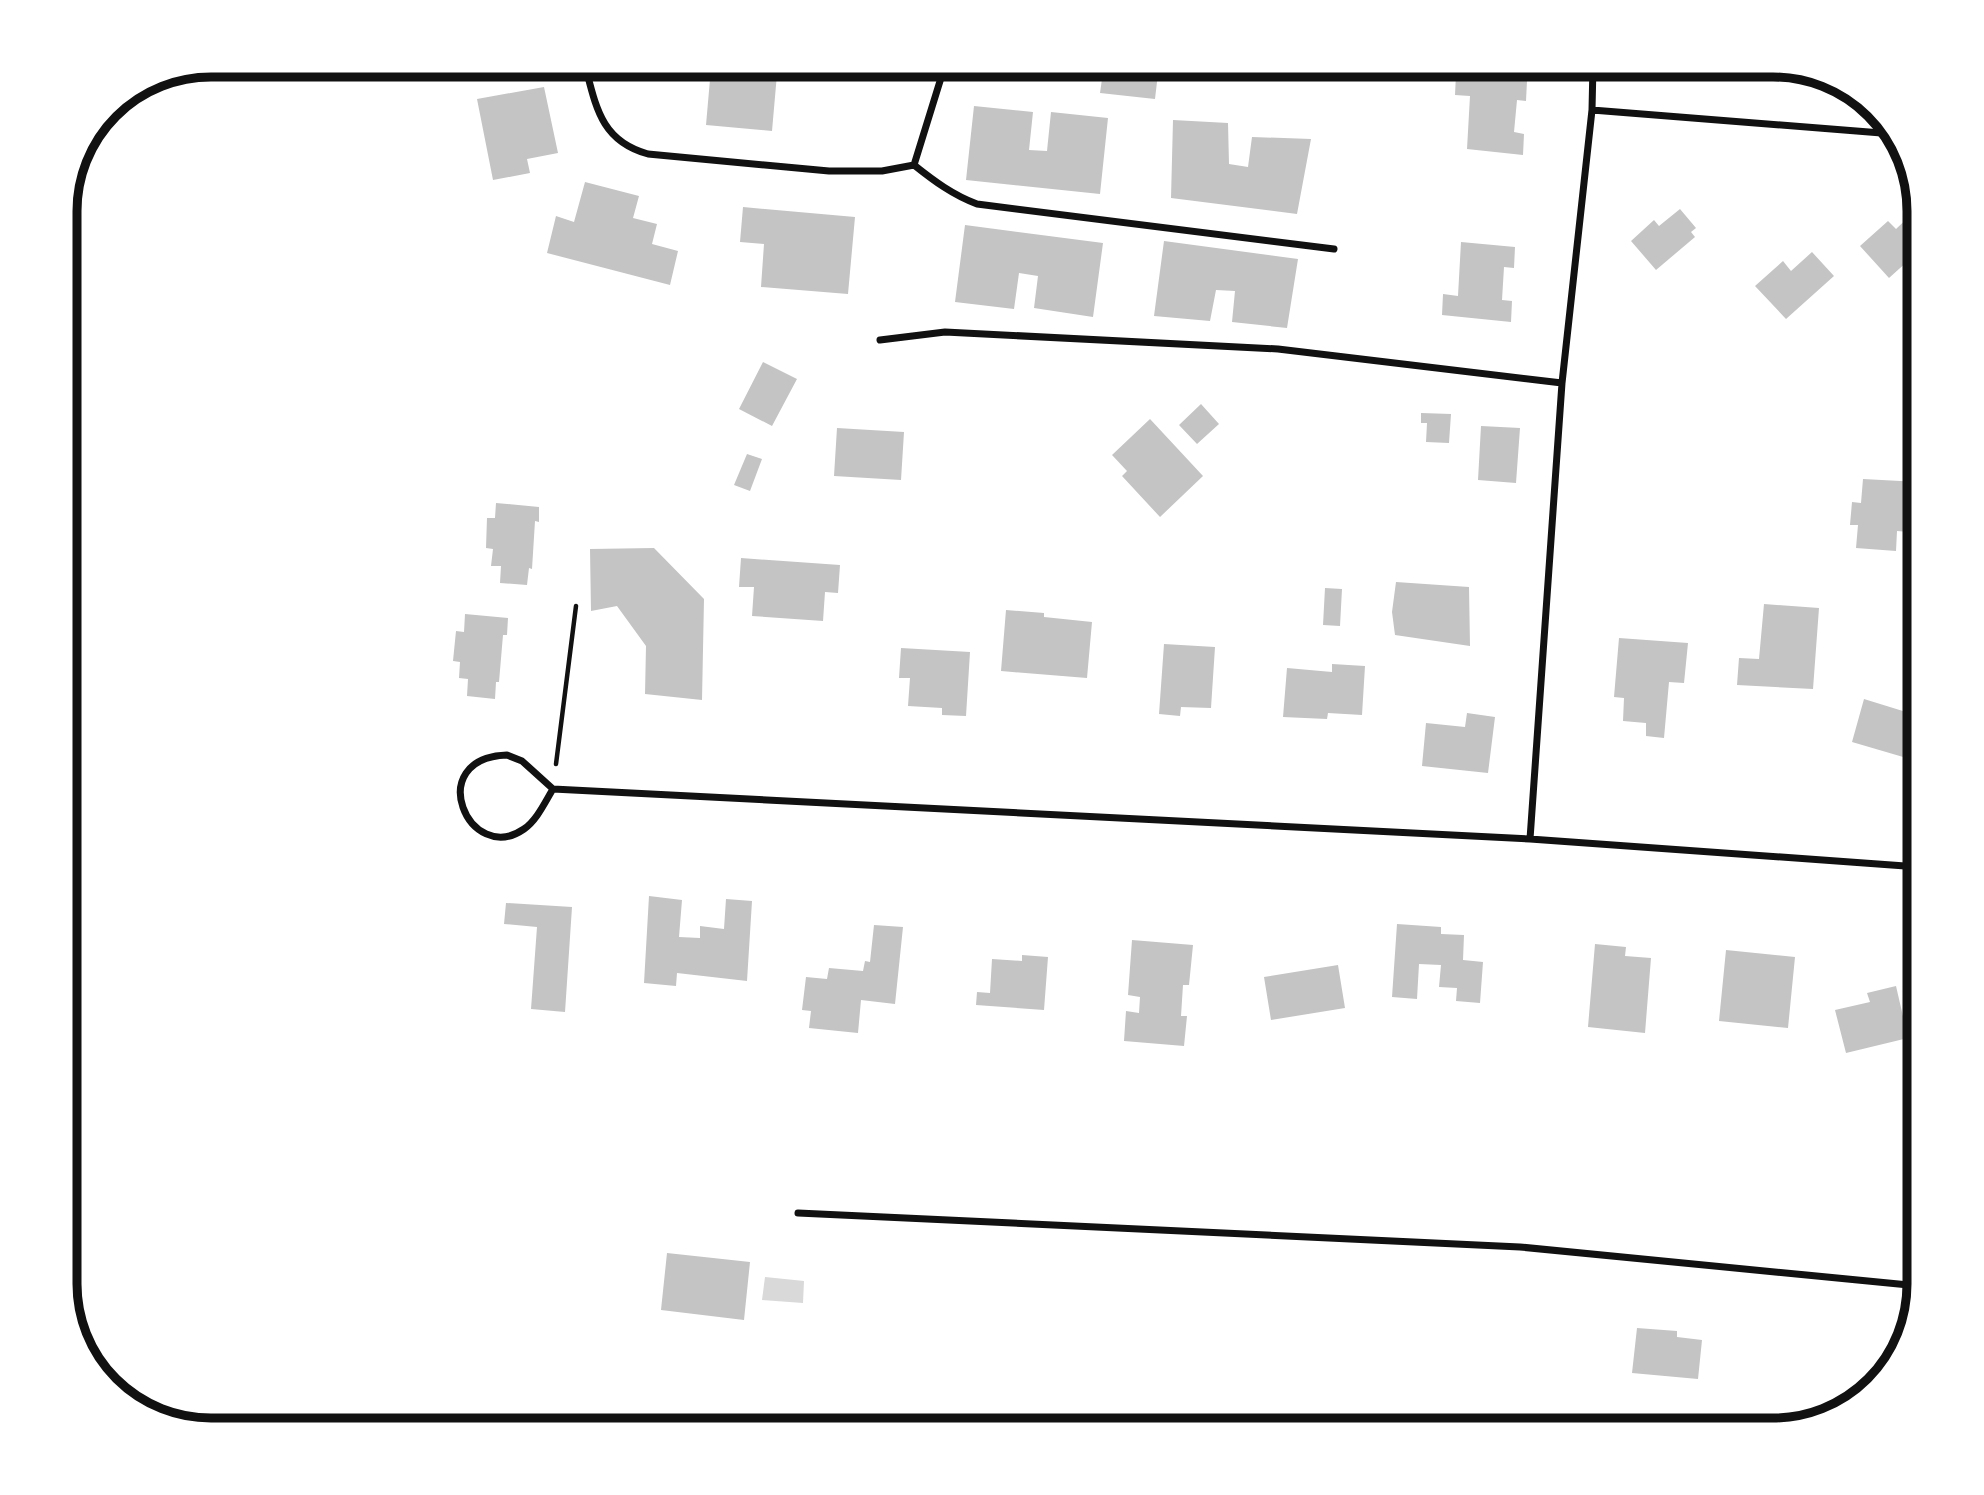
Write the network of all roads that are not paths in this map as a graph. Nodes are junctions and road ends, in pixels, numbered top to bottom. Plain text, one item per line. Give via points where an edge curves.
1 (588, 77) edge
2 (941, 77) edge
3 (1593, 77) edge
4 (1592, 110) junction
5 (1881, 133) edge
6 (914, 165) junction
7 (1334, 249) dead end
8 (880, 340) dead end
9 (1562, 383) junction
10 (553, 789) junction
11 (1530, 839) junction
12 (1907, 866) edge
13 (798, 1213) dead end
14 (1907, 1285) edge

1 - 6 street via 608,129 649,154 829,171 882,171
2 - 6 street
3 - 4 street
4 - 5 street
4 - 9 street
6 - 7 street via 936,183 977,204
8 - 9 street via 945,332 1264,349
9 - 11 street
10 - 10 street via 522,761 507,755 491,756 466,774 460,789 461,806 480,831 510,835 525,829
10 - 11 street
11 - 12 street
13 - 14 street via 1520,1247

